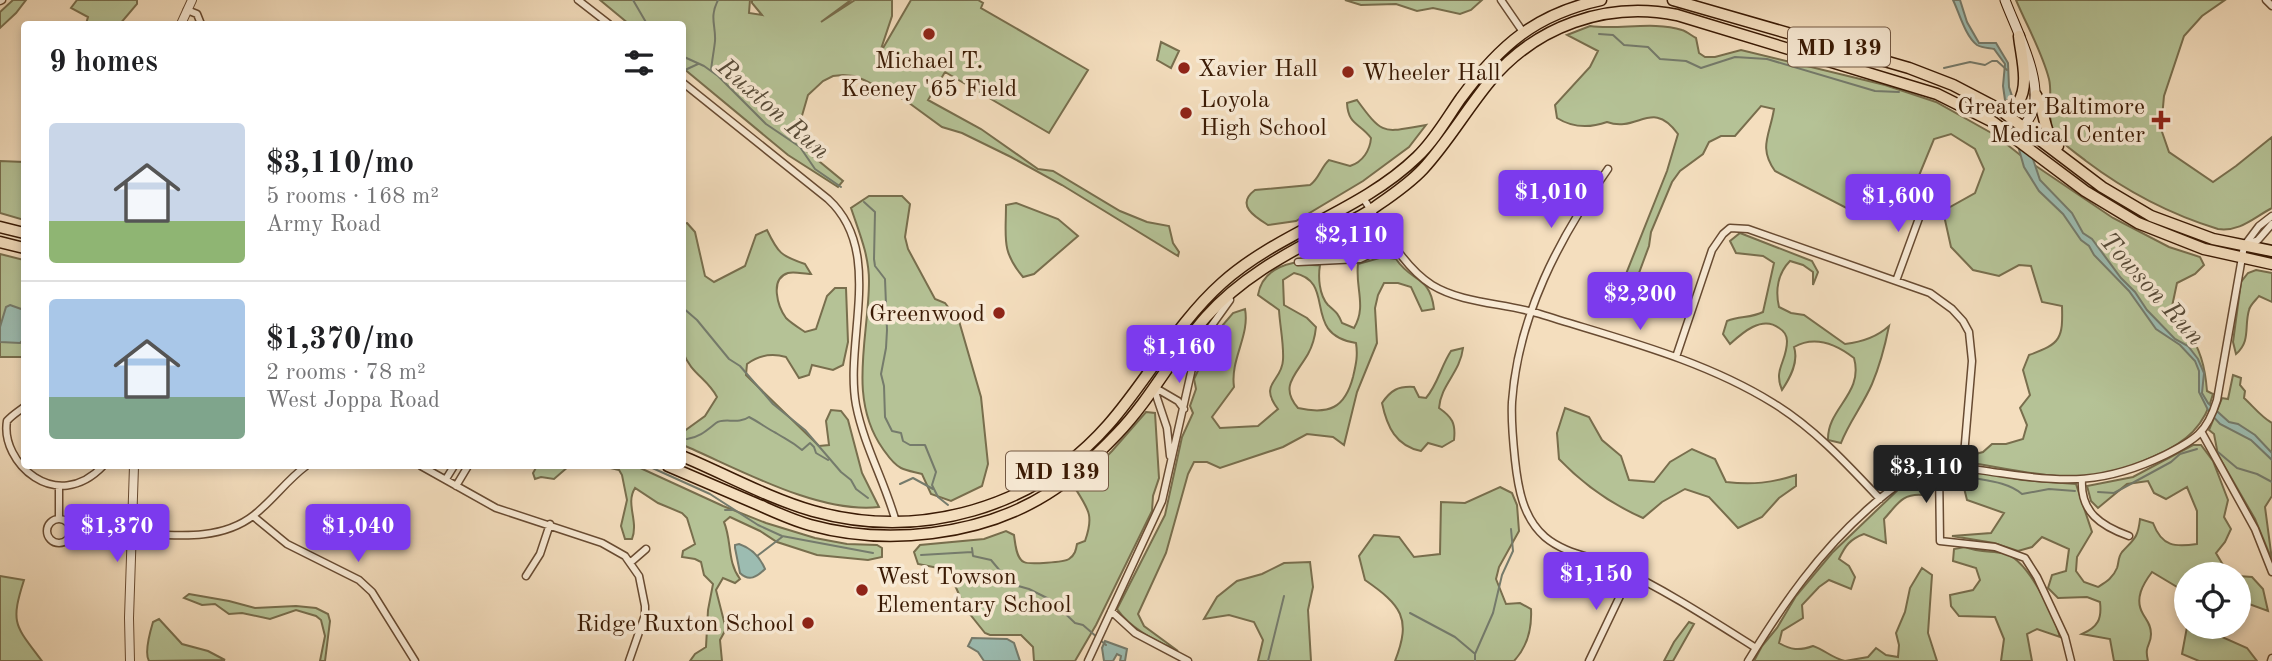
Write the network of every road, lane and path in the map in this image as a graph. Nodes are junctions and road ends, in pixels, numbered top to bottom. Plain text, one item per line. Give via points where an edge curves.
1 (192, 0) edge
2 (578, 0) edge
3 (1502, 0) edge
4 (1601, 0) edge
5 (1673, 0) edge
6 (2005, 0) edge
7 (2266, 0) edge
8 (2272, 6) edge
9 (187, 10) junction
10 (1594, 14) junction
11 (182, 21) edge
12 (200, 21) edge
13 (605, 21) edge
14 (1523, 32) junction
15 (2019, 36) junction
16 (686, 85) edge
17 (2036, 95) junction
18 (1474, 104) junction
19 (1999, 109) junction
20 (2024, 126) junction
21 (2015, 138) junction
22 (2067, 160) junction
23 (1608, 169) dead end
24 (1363, 198) junction
25 (1926, 199) dead end
26 (1371, 210) junction
27 (2272, 216) edge
28 (2272, 224) edge
29 (0, 227) edge
30 (21, 232) edge
31 (0, 242) edge
32 (1394, 243) junction
33 (2244, 246) junction
34 (21, 247) edge
35 (2272, 251) edge
36 (2241, 258) junction
37 (1298, 262) dead end
38 (2272, 264) edge
39 (1896, 281) junction
40 (1241, 284) junction
41 (1532, 311) junction
42 (1676, 357) junction
43 (1154, 387) junction
44 (21, 409) edge
45 (1184, 409) junction
46 (2202, 433) junction
47 (1, 446) edge
48 (686, 458) edge
49 (11, 467) dead end
50 (1963, 467) junction
51 (1171, 468) junction
52 (1938, 468) junction
53 (100, 469) edge
54 (134, 469) edge
55 (299, 469) edge
56 (426, 469) edge
57 (452, 469) edge
58 (466, 469) edge
59 (675, 469) edge
60 (446, 480) junction
61 (2082, 480) junction
62 (456, 486) junction
63 (59, 487) junction
64 (1880, 499) junction
65 (253, 516) junction
66 (59, 519) dead end
67 (896, 522) junction
68 (550, 524) junction
69 (132, 533) junction
70 (2129, 536) dead end
71 (646, 549) dead end
72 (631, 562) junction
73 (2272, 572) edge
74 (1630, 575) junction
75 (526, 576) dead end
76 (1111, 611) junction
77 (1756, 648) junction
78 (130, 661) edge
79 (415, 661) edge
80 (629, 661) edge
81 (1088, 661) edge
82 (1188, 661) edge
83 (1589, 661) edge
84 (1748, 661) edge
85 (2071, 661) edge

1 - 9 street
2 - 13 street
3 - 14 street
4 - 14 main road, MD 139 via 1566,10
5 - 19 main road, MD 139 via 1909,68
6 - 15 main road
7 - 8 street
9 - 11 street
9 - 12 street
10 - 14 main road via 1560,19 1532,33
10 - 18 main road, MD 139 via 1524,48
10 - 21 main road, MD 139 via 1635,10 1686,17 1930,91 1981,115
14 - 18 main road via 1520,43 1479,85
14 - 24 main road, MD 139 via 1490,62 1420,155
15 - 17 main road
15 - 19 main road via 2023,93 2018,103
16 - 67 street via 828,199 847,222 859,282 853,376 856,404
17 - 20 main road
17 - 22 main road via 2044,108 2048,135
18 - 26 main road, MD 139 via 1422,169
19 - 20 main road, MD 139
20 - 21 main road
20 - 22 main road, MD 139
21 - 36 main road, MD 139 via 2123,215 2187,244
22 - 33 main road, MD 139 via 2151,216
23 - 41 street via 1564,234
24 - 26 street
24 - 67 main road, MD 139 via 1289,237 1222,283 1175,335 1107,427 1044,481 979,510
25 - 39 street
26 - 32 street
26 - 40 main road, MD 139 via 1260,269
27 - 33 street
28 - 33 street via 2258,240
29 - 30 main road
31 - 34 main road
32 - 37 street via 1360,258
32 - 41 street via 1419,275 1440,289
33 - 35 main road, MD 139
33 - 36 street
36 - 38 main road, MD 139
36 - 46 street via 2213,412
39 - 42 street via 1748,229 1730,228 1712,250
39 - 50 street via 1942,300 1969,332 1972,379
40 - 43 main road, MD 139 via 1206,317
40 - 45 street via 1195,355
41 - 42 street
41 - 74 street via 1512,400 1518,484 1525,510 1546,538
42 - 64 street via 1774,404 1831,449
43 - 45 street
43 - 51 street via 1167,428
43 - 59 main road, MD 139 via 1120,432 1058,486 1007,514 962,527 890,536 826,529
44 - 47 street via 7,421
45 - 51 street
46 - 61 street via 2134,468
46 - 73 street via 2255,529
48 - 67 main road, MD 139 via 813,511
49 - 63 street via 30,480
50 - 52 street
50 - 61 street
51 - 76 street via 1157,514
52 - 64 street via 1910,478
52 - 85 street via 1940,541 1995,547 2025,558 2065,637
53 - 63 street via 79,483
54 - 69 street
55 - 65 street
56 - 60 street
57 - 60 street
58 - 62 street
60 - 62 street
61 - 70 street via 2083,500 2092,517
62 - 68 street via 496,508
63 - 66 street
64 - 77 street via 1810,568
65 - 69 street via 202,535
65 - 79 street via 287,544 366,586
68 - 72 street via 602,542
68 - 75 street
69 - 78 street
71 - 72 street
72 - 80 street via 642,585 645,612
74 - 77 street
74 - 83 street
76 - 81 street
76 - 82 street via 1135,634
77 - 84 street

